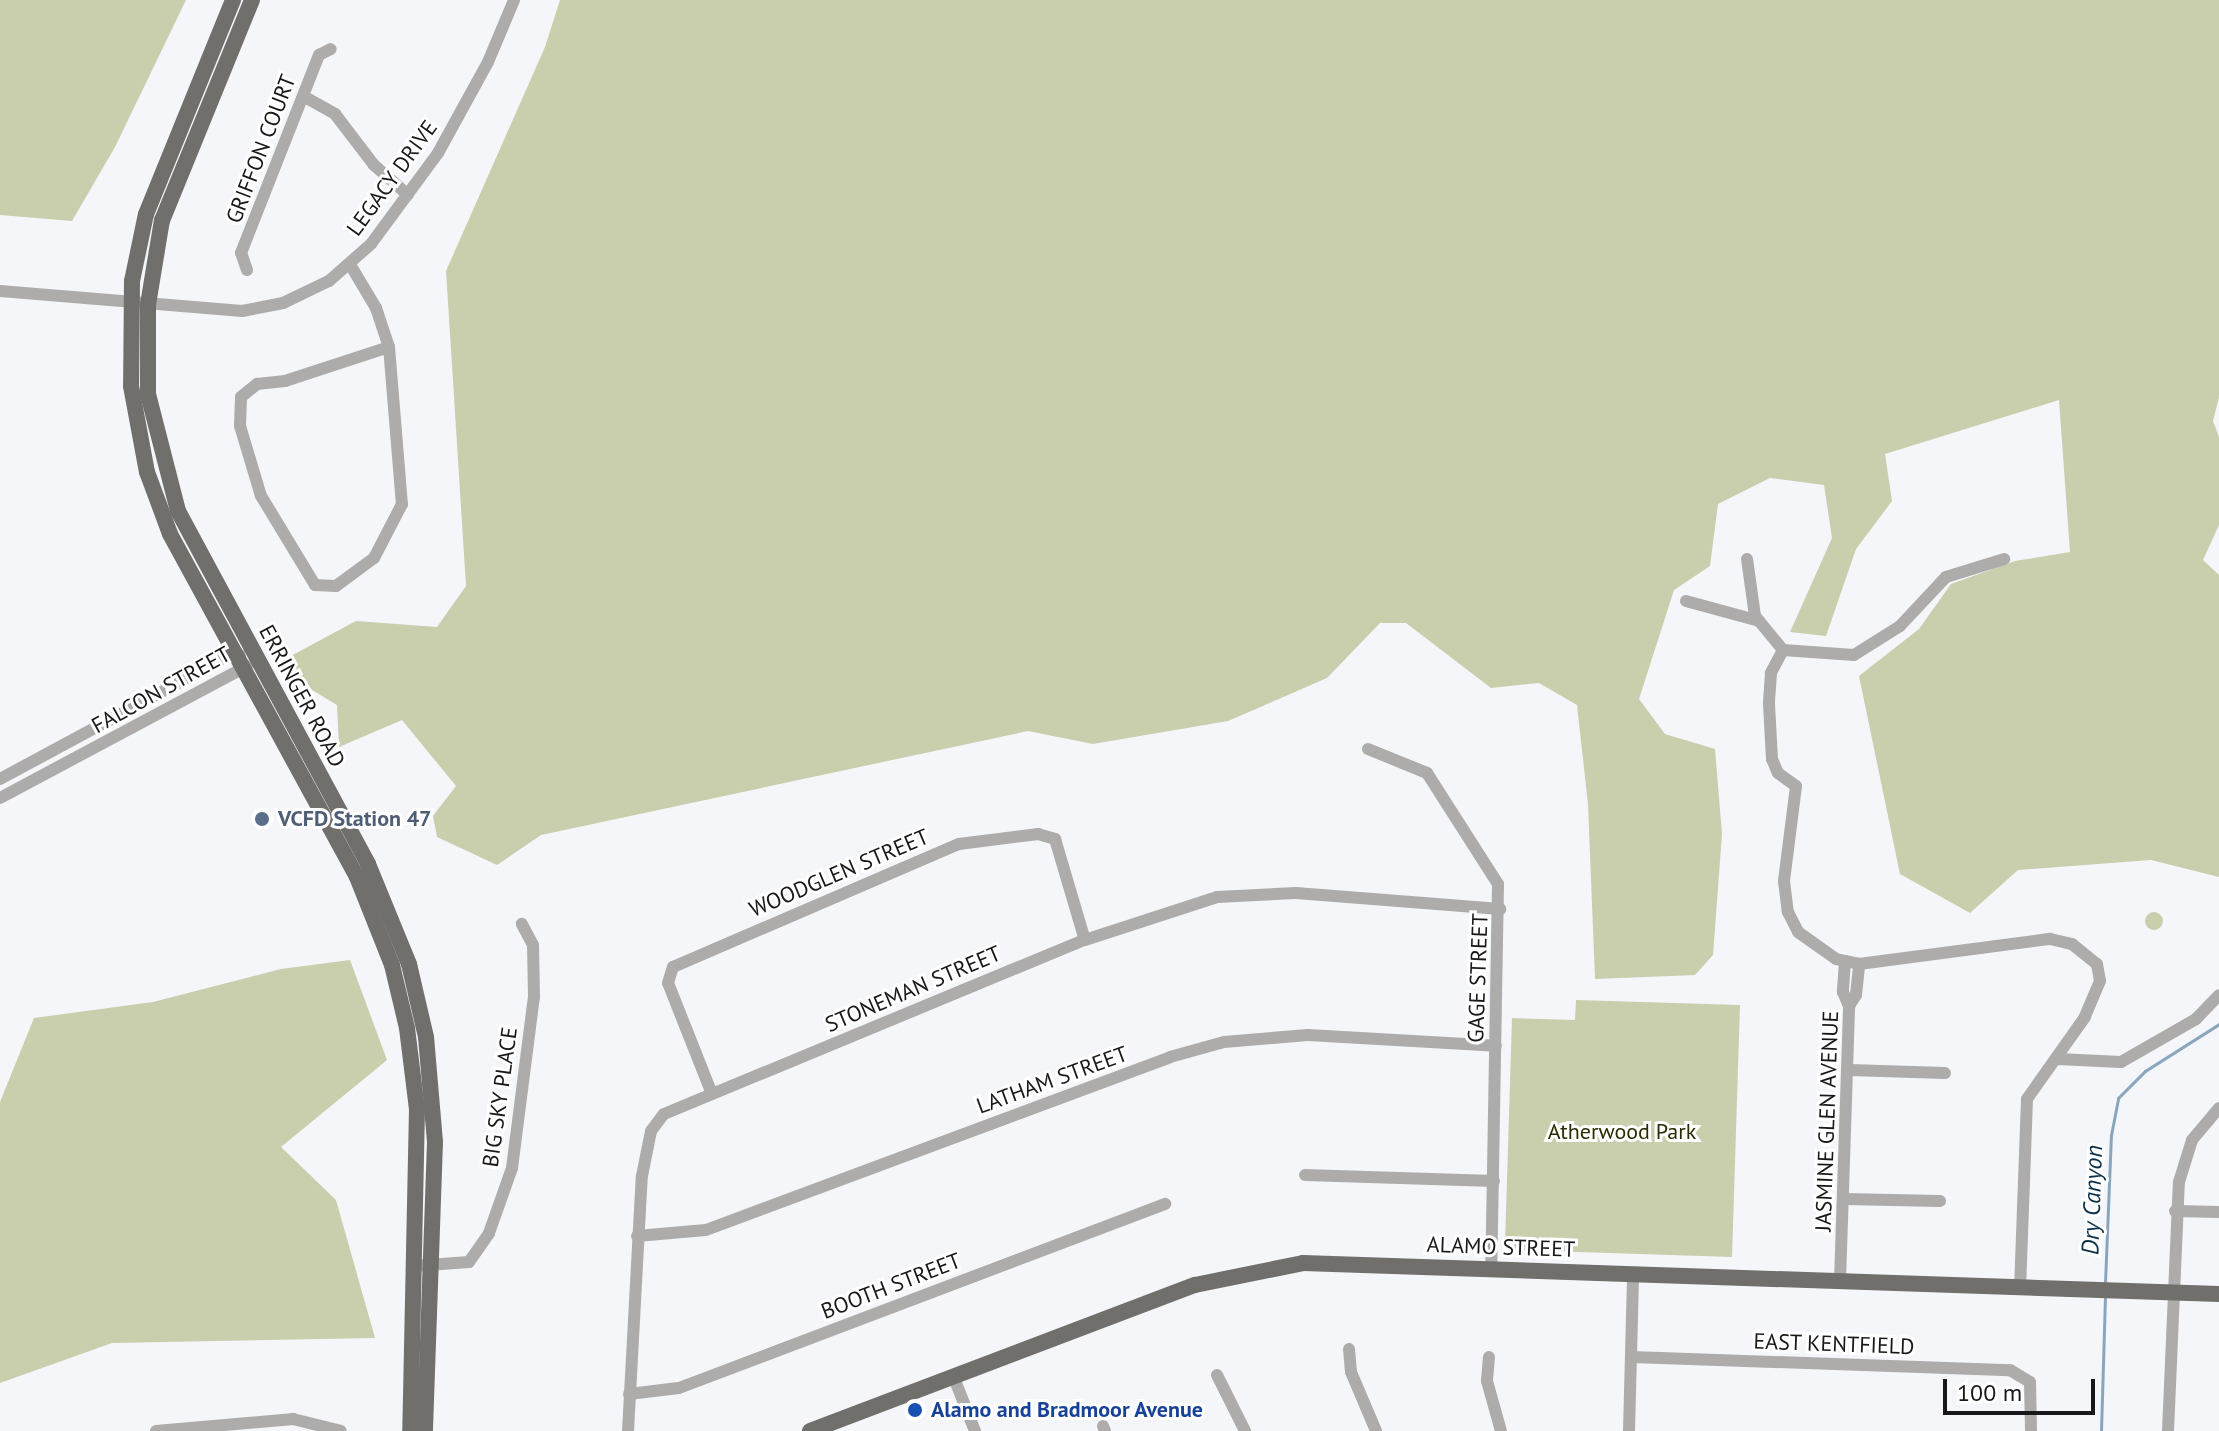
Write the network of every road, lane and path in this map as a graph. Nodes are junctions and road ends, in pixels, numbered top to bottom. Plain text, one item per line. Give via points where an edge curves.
1 (233, 0) edge
2 (252, 0) edge
3 (514, 0) edge
4 (331, 49) dead end
5 (303, 96) junction
6 (408, 195) junction
7 (351, 266) junction
8 (247, 270) dead end
9 (0, 291) edge
10 (131, 303) junction
11 (148, 305) junction
12 (389, 347) junction
13 (1747, 559) dead end
14 (2004, 559) dead end
15 (1686, 601) dead end
16 (1759, 621) junction
17 (1783, 650) junction
18 (232, 654) junction
19 (255, 656) junction
20 (242, 671) junction
21 (1368, 749) dead end
22 (0, 779) edge
23 (0, 798) edge
24 (1500, 909) junction
25 (522, 924) dead end
26 (1085, 940) junction
27 (1845, 961) junction
28 (1859, 964) junction
29 (2219, 995) edge
30 (1849, 1006) junction
31 (1496, 1046) junction
32 (2057, 1059) junction
33 (1849, 1070) junction
34 (1945, 1073) dead end
35 (712, 1094) junction
36 (2219, 1108) edge
37 (1305, 1175) dead end
38 (1494, 1181) junction
39 (1844, 1199) junction
40 (1940, 1201) dead end
41 (1165, 1204) dead end
42 (2175, 1211) junction
43 (2219, 1212) edge
44 (637, 1236) junction
45 (423, 1266) junction
46 (1491, 1269) junction
47 (1633, 1274) junction
48 (1840, 1281) junction
49 (2020, 1287) junction
50 (2171, 1292) junction
51 (2219, 1294) edge
52 (1349, 1349) dead end
53 (1489, 1357) dead end
54 (1632, 1357) junction
55 (1217, 1375) dead end
56 (954, 1378) junction
57 (629, 1394) junction
58 (156, 1431) edge
59 (341, 1431) edge
60 (410, 1431) edge
61 (425, 1431) edge
62 (628, 1431) edge
63 (810, 1431) edge
64 (975, 1431) edge
65 (1245, 1431) edge
66 (1376, 1431) edge
67 (1501, 1431) edge
68 (1629, 1431) edge
69 (2031, 1431) edge
70 (2168, 1431) edge

1 - 10 main road, ERRINGER ROAD via 152,193
2 - 11 main road, ERRINGER ROAD via 174,181
3 - 6 street, LEGACY DRIVE via 465,108
4 - 5 street, GRIFFON COURT via 319,55
5 - 6 street via 335,114 374,165
5 - 8 street, GRIFFON COURT via 241,253
6 - 7 street, LEGACY DRIVE
7 - 11 street, LEGACY DRIVE via 307,293 263,309
7 - 12 street via 376,308
9 - 10 street, LEGACY DRIVE
10 - 11 street, LEGACY DRIVE
10 - 18 main road, ERRINGER ROAD via 131,386 147,472 170,534
11 - 19 main road, ERRINGER ROAD via 148,394 167,481
12 - 12 street via 404,483 399,514 386,542 358,571 336,586 315,585 261,496 240,426 241,397 257,384 285,381
13 - 16 street via 1748,590
14 - 17 street via 1946,577 1900,626 1854,655
15 - 16 street
16 - 17 street
17 - 27 street via 1771,673 1769,704 1772,759 1778,773 1796,786 1784,881 1788,912 1798,932
18 - 19 street, FALCON STREET
18 - 20 main road, ERRINGER ROAD
18 - 22 street, FALCON STREET
19 - 20 street, FALCON STREET
19 - 45 main road, ERRINGER ROAD via 368,864 409,964 426,1037 434,1109
20 - 23 street, FALCON STREET
20 - 45 main road, ERRINGER ROAD via 357,877 392,965 407,1028 417,1109
21 - 24 street, GAGE STREET via 1415,764 1436,783 1494,874
24 - 26 street, STONEMAN STREET via 1245,893 1165,910
24 - 31 street, GAGE STREET
25 - 45 street, BIG SKY PLACE via 533,945 534,997 512,1168 489,1233 474,1256 463,1265
26 - 35 street, STONEMAN STREET
26 - 35 street, WOODGLEN STREET via 1055,839 1038,834 959,844 673,967 668,983
27 - 28 street
27 - 30 street via 1843,986
28 - 30 street, JASMINE GLEN AVENUE via 1856,995
28 - 32 street via 2050,939 2089,955 2100,981
29 - 32 street via 2196,1019 2121,1062
30 - 33 street, JASMINE GLEN AVENUE
31 - 38 street, GAGE STREET
31 - 44 street, LATHAM STREET via 1308,1035 1224,1042 1170,1057 706,1230
32 - 49 street via 2027,1099
33 - 34 street
33 - 39 street, JASMINE GLEN AVENUE
35 - 44 street, STONEMAN STREET via 664,1114 654,1124
36 - 42 street via 2192,1140 2183,1161
37 - 38 street
38 - 46 street, GAGE STREET
39 - 40 street
39 - 48 street, JASMINE GLEN AVENUE
41 - 57 street, BOOTH STREET via 679,1388
42 - 43 street
42 - 50 street
44 - 57 street, STONEMAN STREET
45 - 60 main road, ERRINGER ROAD
45 - 61 main road, ERRINGER ROAD
46 - 47 main road, ALAMO STREET
46 - 56 main road, ALAMO STREET via 1303,1263 1231,1274
47 - 48 main road, ALAMO STREET
47 - 54 street
48 - 49 main road, ALAMO STREET
49 - 50 main road, ALAMO STREET
50 - 51 main road, ALAMO STREET
50 - 70 street
52 - 66 street via 1351,1372
53 - 67 street via 1487,1381
54 - 68 street
54 - 69 street, EAST KENTFIELD via 2010,1370 2030,1382
55 - 65 street
56 - 63 main road, ALAMO STREET
56 - 64 street
57 - 62 street, STONEMAN STREET
58 - 59 street via 293,1419

